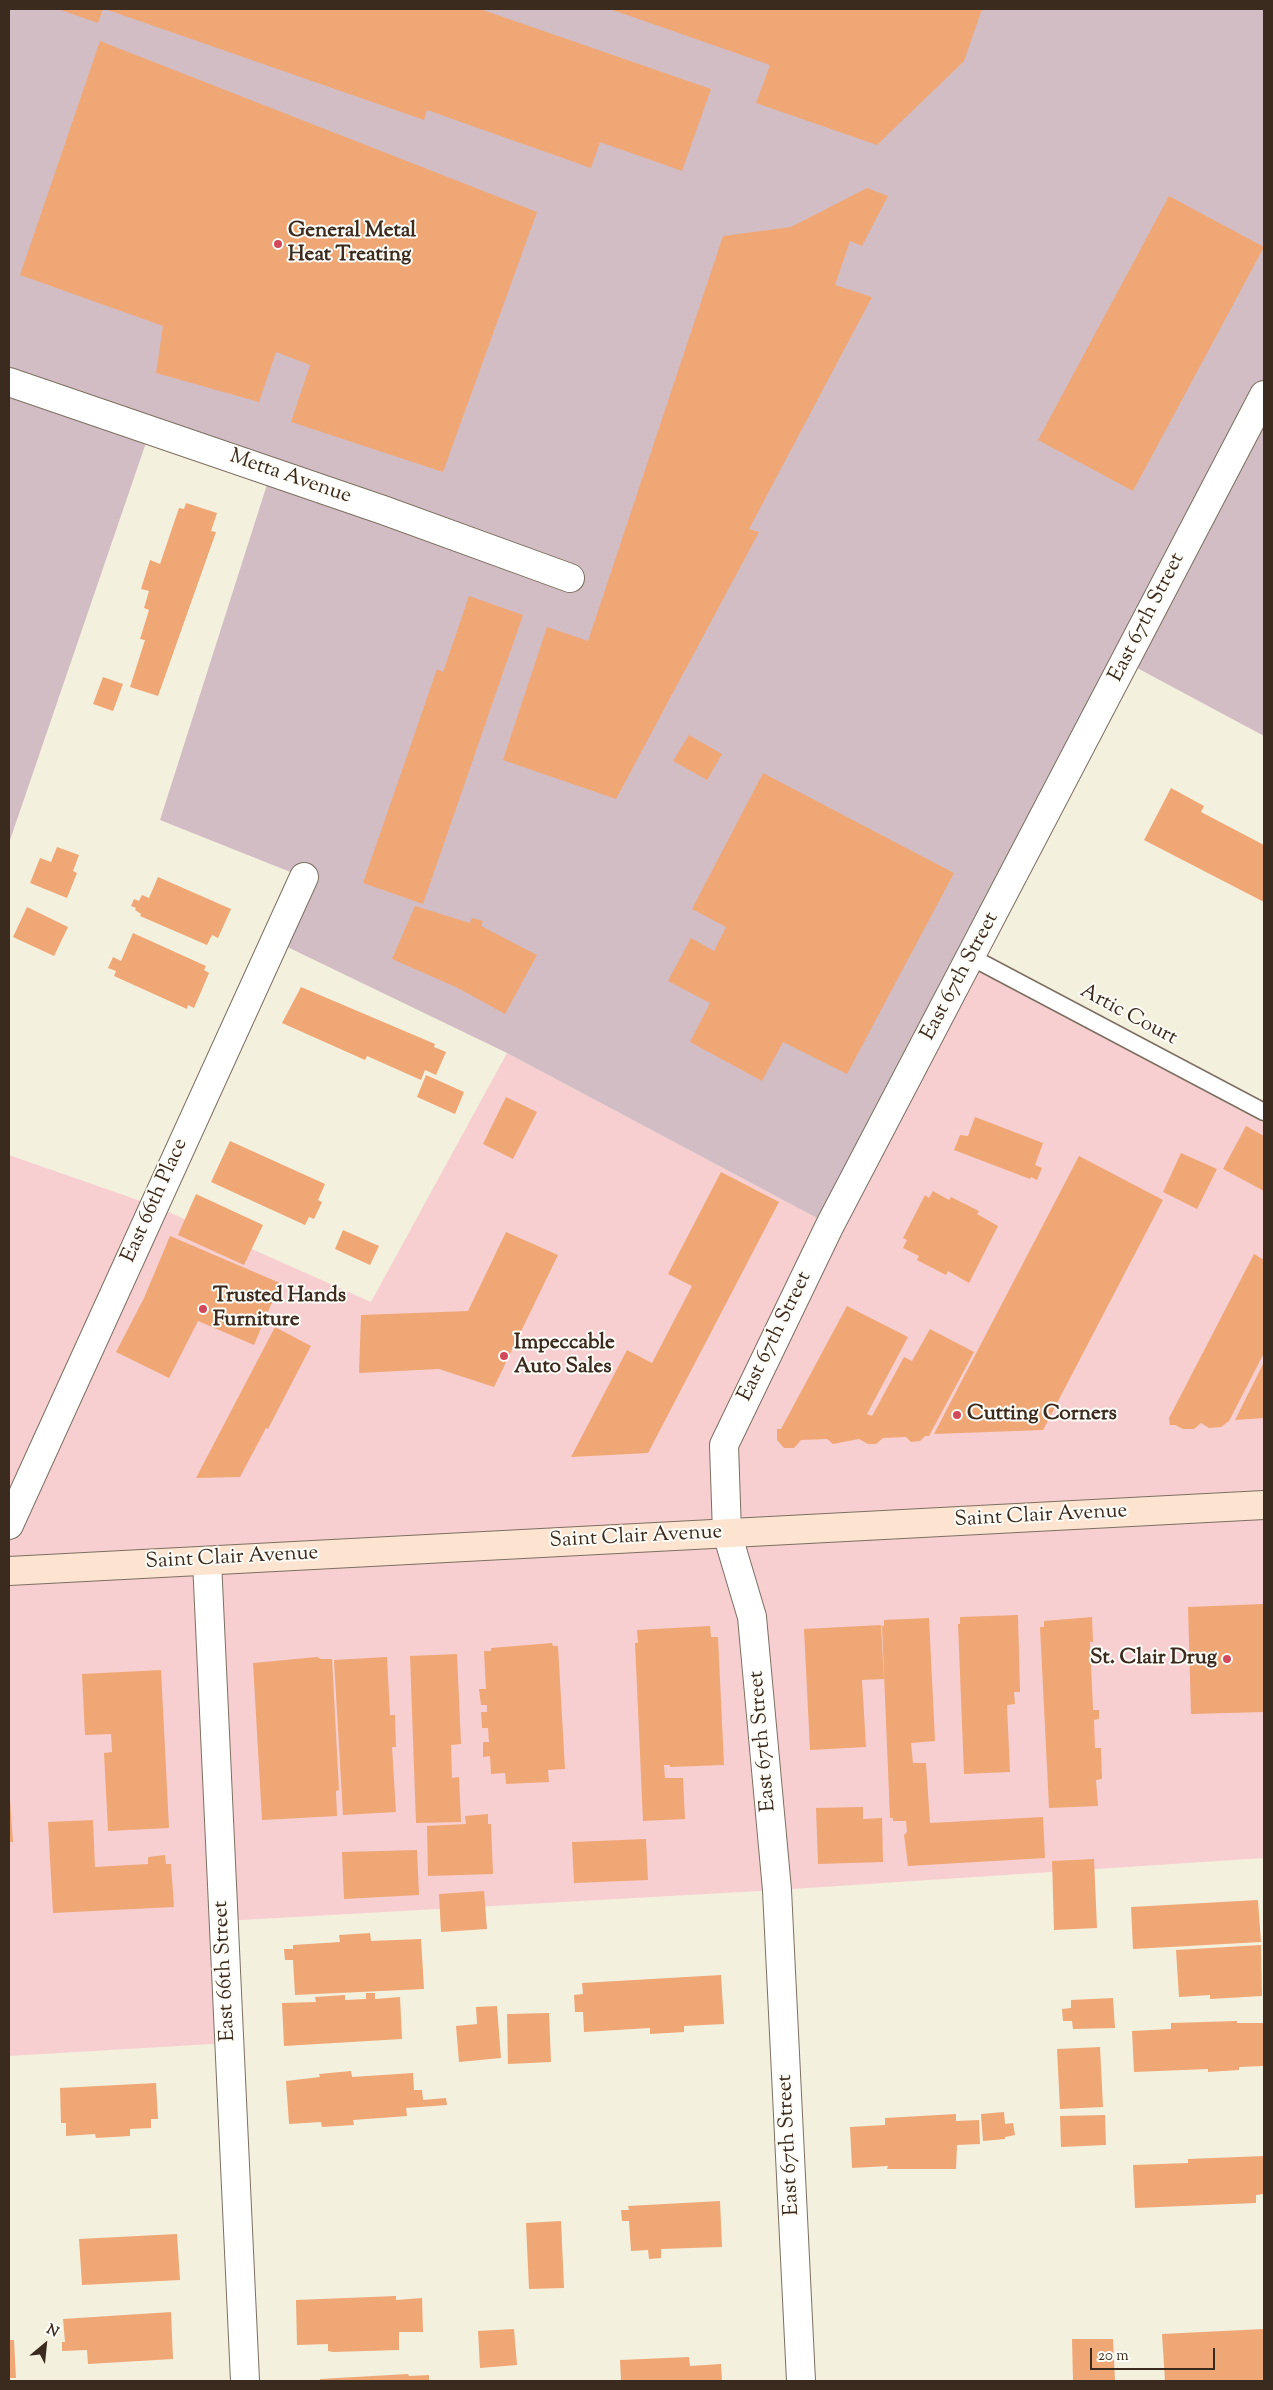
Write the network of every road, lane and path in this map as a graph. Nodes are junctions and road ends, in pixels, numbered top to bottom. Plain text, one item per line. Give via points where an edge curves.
1 (9, 382) edge
2 (1264, 395) edge
3 (570, 578) dead end
4 (304, 877) dead end
5 (971, 957) junction
6 (1264, 1112) edge
7 (1264, 1505) edge
8 (9, 1526) edge
9 (727, 1533) junction
10 (207, 1561) junction
11 (9, 1571) edge
12 (245, 2381) edge
13 (801, 2381) edge

1 - 3 street, Metta Avenue via 383,510
2 - 5 street, East 67th Street
4 - 8 street, East 66th Place
5 - 6 lane, Artic Court
5 - 9 street, East 67th Street via 830,1225 724,1445
7 - 9 main road, Saint Clair Avenue
9 - 10 main road, Saint Clair Avenue
9 - 13 street, East 67th Street via 752,1617 778,1890
10 - 11 main road, Saint Clair Avenue
10 - 12 street, East 66th Street

